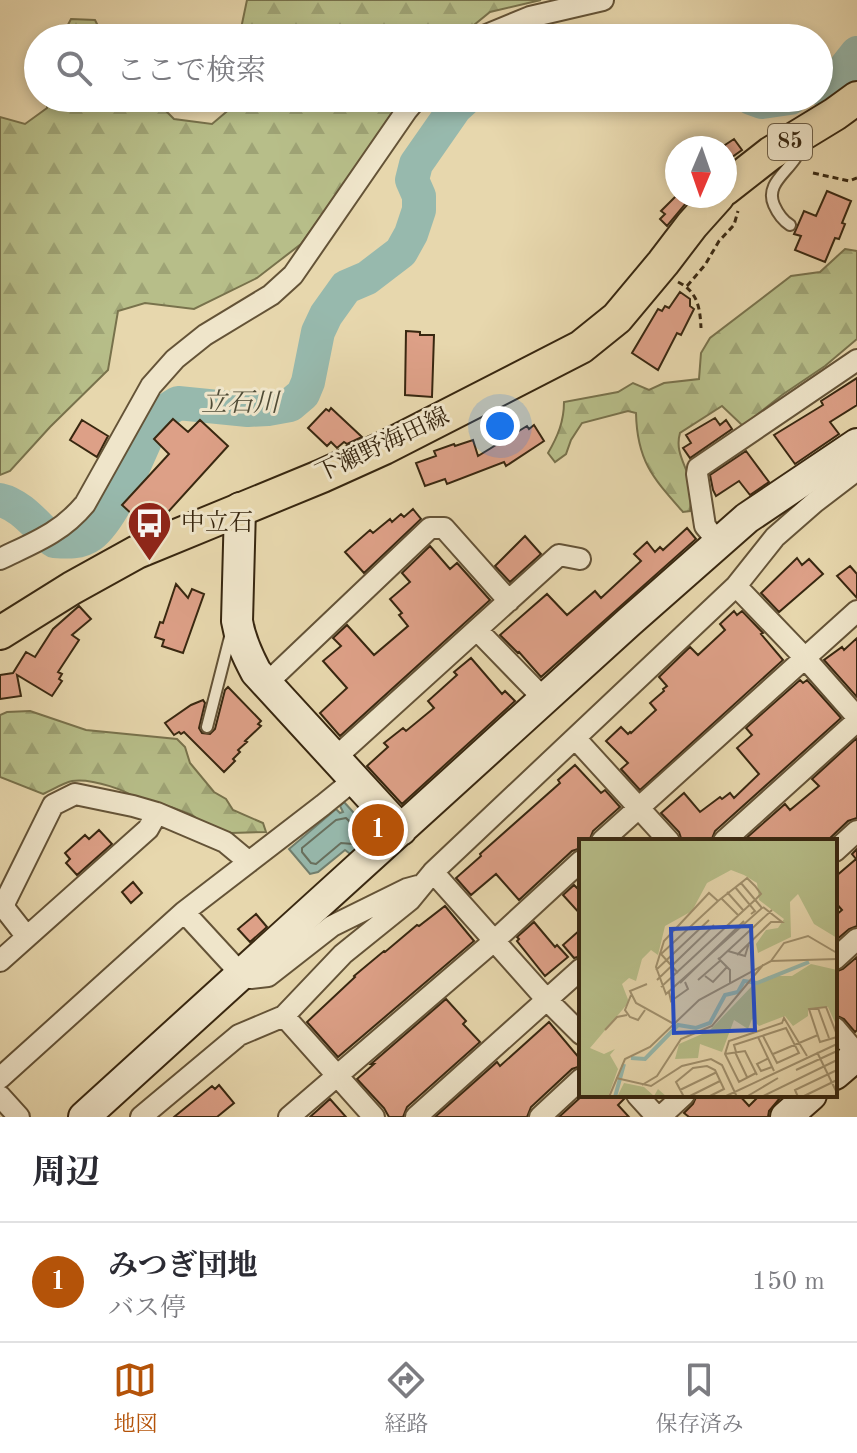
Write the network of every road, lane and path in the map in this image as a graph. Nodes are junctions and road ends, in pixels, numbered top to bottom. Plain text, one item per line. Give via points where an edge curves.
1 (603, 0) edge
2 (513, 24) edge
3 (856, 101) edge
4 (407, 112) edge
5 (802, 134) junction
6 (813, 173) dead end
7 (857, 178) edge
8 (737, 188) edge
9 (714, 208) edge
10 (730, 208) edge
11 (790, 225) dead end
12 (659, 268) junction
13 (687, 286) junction
14 (701, 328) dead end
15 (857, 360) edge
16 (857, 444) edge
17 (857, 470) edge
18 (240, 508) junction
19 (719, 543) junction
20 (0, 559) edge
21 (580, 559) dead end
22 (736, 586) junction
23 (509, 601) junction
24 (857, 611) edge
25 (237, 621) junction
26 (477, 630) junction
27 (0, 633) edge
28 (805, 658) junction
29 (267, 683) junction
30 (545, 700) junction
31 (857, 719) edge
32 (207, 727) dead end
33 (575, 738) junction
34 (344, 769) junction
35 (638, 807) junction
36 (157, 813) junction
37 (401, 830) junction
38 (857, 831) edge
39 (604, 839) edge
40 (667, 839) edge
41 (726, 839) edge
42 (837, 849) edge
43 (249, 862) junction
44 (579, 863) edge
45 (428, 878) junction
46 (184, 912) junction
47 (27, 937) junction
48 (857, 939) edge
49 (494, 941) junction
50 (837, 957) edge
51 (0, 961) edge
52 (579, 971) edge
53 (242, 975) junction
54 (547, 1000) junction
55 (284, 1016) junction
56 (837, 1030) edge
57 (579, 1032) edge
58 (857, 1054) edge
59 (837, 1072) edge
60 (338, 1076) junction
61 (0, 1078) edge
62 (579, 1081) edge
63 (0, 1096) edge
64 (639, 1097) edge
65 (682, 1097) edge
66 (809, 1097) edge
67 (19, 1117) edge
68 (84, 1117) edge
69 (141, 1117) edge
70 (289, 1117) edge
71 (374, 1117) edge
72 (416, 1117) edge
73 (540, 1117) edge
74 (659, 1117) edge
75 (786, 1117) edge

1 - 2 street
3 - 5 main road, 下瀬野海田線 / 85
4 - 20 street via 293,275 271,295 205,335 151,386 71,521
5 - 8 main road, 下瀬野海田線 / 85 via 771,153
5 - 11 lane via 795,161 772,190 776,209
6 - 7 path
9 - 12 main road, 下瀬野海田線 / 85 via 692,225
10 - 13 path via 734,225
12 - 13 path
12 - 18 main road, 下瀬野海田線 / 85 via 617,318 581,347 384,448
13 - 14 path via 700,308
15 - 19 street via 698,468 705,526
16 - 19 street
17 - 22 street via 775,537
18 - 25 street
18 - 27 main road, 下瀬野海田線 / 85 via 137,552
19 - 30 street
21 - 23 street via 559,555
22 - 28 street
22 - 33 street
23 - 26 street
23 - 29 street via 444,528 430,528
24 - 28 street
25 - 29 street via 244,650
25 - 32 lane
26 - 30 street
26 - 34 street
28 - 31 street
28 - 35 street
29 - 34 street
30 - 37 street
31 - 41 street
33 - 35 street
33 - 45 street
34 - 37 street
34 - 43 street via 323,805
35 - 39 street
35 - 40 street
36 - 43 street via 225,842
36 - 47 street via 148,829
36 - 47 street via 75,794 53,805 5,902
37 - 53 street
38 - 42 street
43 - 46 street
44 - 49 street
45 - 49 street
45 - 53 street via 332,926 268,976
45 - 55 street
46 - 53 street
46 - 61 street
47 - 51 street
48 - 50 street
49 - 54 street
49 - 60 street
52 - 54 street
53 - 68 street
54 - 57 street
54 - 72 street
55 - 60 street
55 - 69 street via 239,1035
56 - 58 street
58 - 59 street
60 - 70 street
60 - 71 street
62 - 73 street
63 - 67 street
64 - 74 street
65 - 74 street
66 - 75 street

